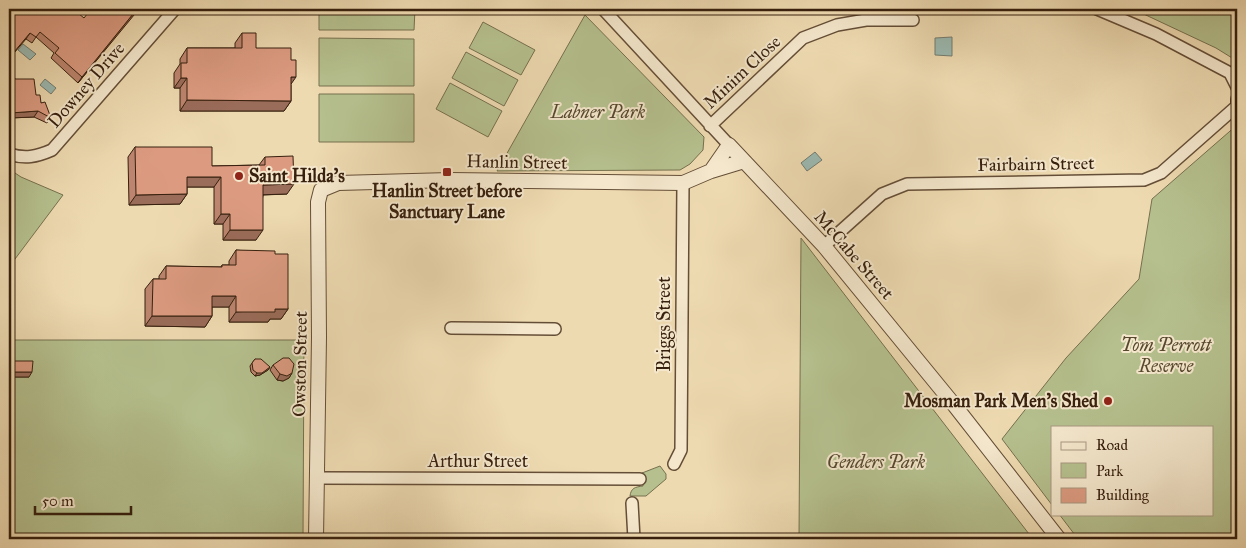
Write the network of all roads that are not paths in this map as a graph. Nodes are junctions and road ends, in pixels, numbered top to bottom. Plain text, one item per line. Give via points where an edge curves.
1 (175, 9) edge
2 (604, 9) edge
3 (1096, 9) edge
4 (913, 20) dead end
5 (1237, 87) edge
6 (1237, 100) edge
7 (710, 126) junction
8 (729, 145) junction
9 (9, 154) edge
10 (744, 161) junction
11 (711, 171) junction
12 (683, 183) junction
13 (321, 190) joint
14 (824, 246) junction
15 (451, 328) dead end
16 (555, 329) dead end
17 (674, 464) dead end
18 (316, 478) junction
19 (640, 479) dead end
20 (632, 503) dead end
21 (316, 539) edge
22 (634, 539) edge
23 (1059, 539) edge

1 - 9 street, Downey Drive via 52,150 31,158
2 - 7 street, McCabe Street
3 - 5 street via 1156,34 1230,73
4 - 7 street, Minim Close via 866,20 837,25 803,38
6 - 14 street, Fairbairn Street via 1237,106 1161,173 1144,180 908,184 882,194
7 - 8 street, McCabe Street
8 - 10 street, McCabe Street
8 - 11 street
10 - 11 street, Hanlin Street
10 - 14 street, McCabe Street
11 - 12 street, Hanlin Street
12 - 13 street, Hanlin Street via 450,180 338,183
12 - 17 street, Briggs Street via 681,450
13 - 18 street, Owston Street via 318,202
14 - 23 street, McCabe Street
15 - 16 street
18 - 19 street, Arthur Street
18 - 21 street, Owston Street
20 - 22 street

